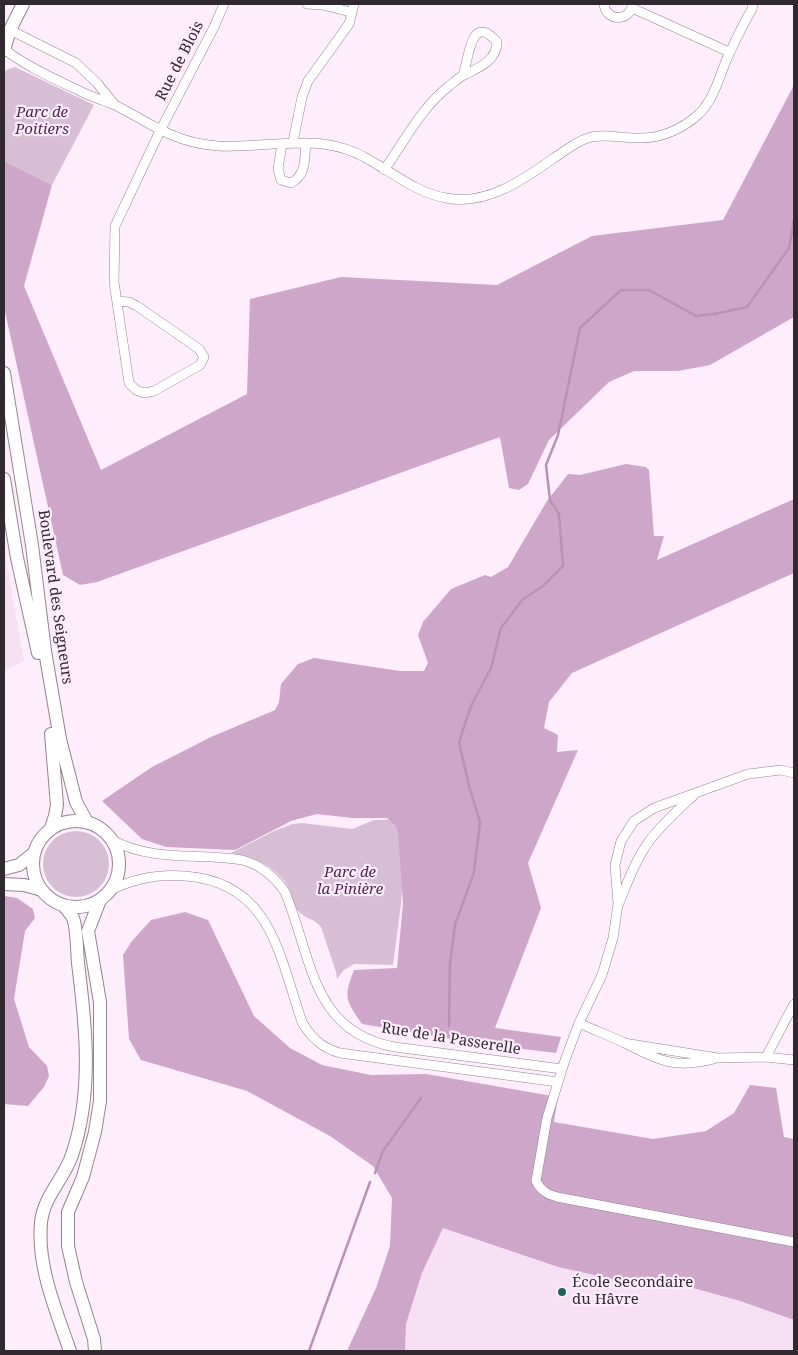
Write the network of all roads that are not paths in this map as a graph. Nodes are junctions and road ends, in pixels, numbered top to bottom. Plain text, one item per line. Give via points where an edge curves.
1 (23, 4) edge
2 (224, 4) edge
3 (307, 4) edge
4 (604, 4) edge
5 (753, 4) edge
6 (633, 6) edge
7 (352, 8) edge
8 (7, 34) edge
9 (4, 49) edge
10 (729, 52) junction
11 (463, 75) junction
12 (116, 106) junction
13 (160, 131) junction
14 (293, 142) junction
15 (306, 143) junction
16 (282, 144) junction
17 (384, 170) junction
18 (117, 301) junction
19 (4, 373) edge
20 (4, 479) edge
21 (794, 773) edge
22 (697, 793) junction
23 (87, 822) junction
24 (51, 828) junction
25 (112, 840) junction
26 (34, 853) junction
27 (4, 869) edge
28 (4, 884) edge
29 (42, 890) junction
30 (111, 890) junction
31 (100, 900) junction
32 (618, 904) junction
33 (64, 906) junction
34 (794, 1004) edge
35 (579, 1023) junction
36 (766, 1057) junction
37 (794, 1060) edge
38 (562, 1069) junction
39 (558, 1082) junction
40 (794, 1242) edge
41 (70, 1351) edge
42 (95, 1351) edge

1 - 8 street
2 - 13 street, Rue de Blois
3 - 7 street
4 - 6 street via 609,15 618,18 627,16
5 - 10 street
6 - 10 street
7 - 14 street via 349,24 308,81
8 - 9 street
8 - 12 street via 76,63
9 - 12 street via 18,60
10 - 17 street via 714,92 700,112 661,137 588,138 572,145 508,188 461,200 430,194
11 - 11 street via 479,69 493,56 497,42 487,33 480,33 470,41
11 - 17 street via 436,97
12 - 13 street
13 - 16 street via 187,141 217,146
13 - 18 street, Rue de Blois via 115,226 113,266
14 - 15 street
14 - 16 street
15 - 16 street via 303,170 291,183 282,180 278,169
15 - 17 street via 348,150
18 - 18 street, Rue de Blois via 136,306 200,349 204,357 200,365 154,391 144,393 136,390 130,383
19 - 23 street, Boulevard des Seigneurs via 60,739 76,802
20 - 24 street, Boulevard des Seigneurs via 51,733 57,805
21 - 22 street via 781,770 748,774
22 - 32 street via 649,840
22 - 32 street via 654,808 634,821 621,841 615,865
23 - 24 street via 66,821
23 - 25 street
24 - 26 street
25 - 30 street via 120,865
25 - 38 street, Rue de la Passerelle via 147,853 242,860 268,872 285,892 324,1001 338,1018 362,1037 396,1047
26 - 27 street via 19,864
26 - 29 street via 34,874
28 - 29 street
29 - 33 street
30 - 31 street
30 - 39 street, Rue de la Passerelle via 140,878 175,875 214,881 238,892 254,906 269,927 306,1030 313,1039 330,1049 340,1053
31 - 33 street via 84,906
31 - 42 street via 88,931 100,1002 100,1101 83,1176 68,1212 68,1246
32 - 35 street via 613,938 602,975
33 - 41 street via 74,922 85,1017 84,1091 72,1157 48,1198 41,1221 40,1249 50,1292
34 - 36 street
35 - 36 street via 624,1043 718,1058
35 - 38 street
36 - 37 street
38 - 39 street
39 - 40 street via 537,1170 536,1181 546,1194

